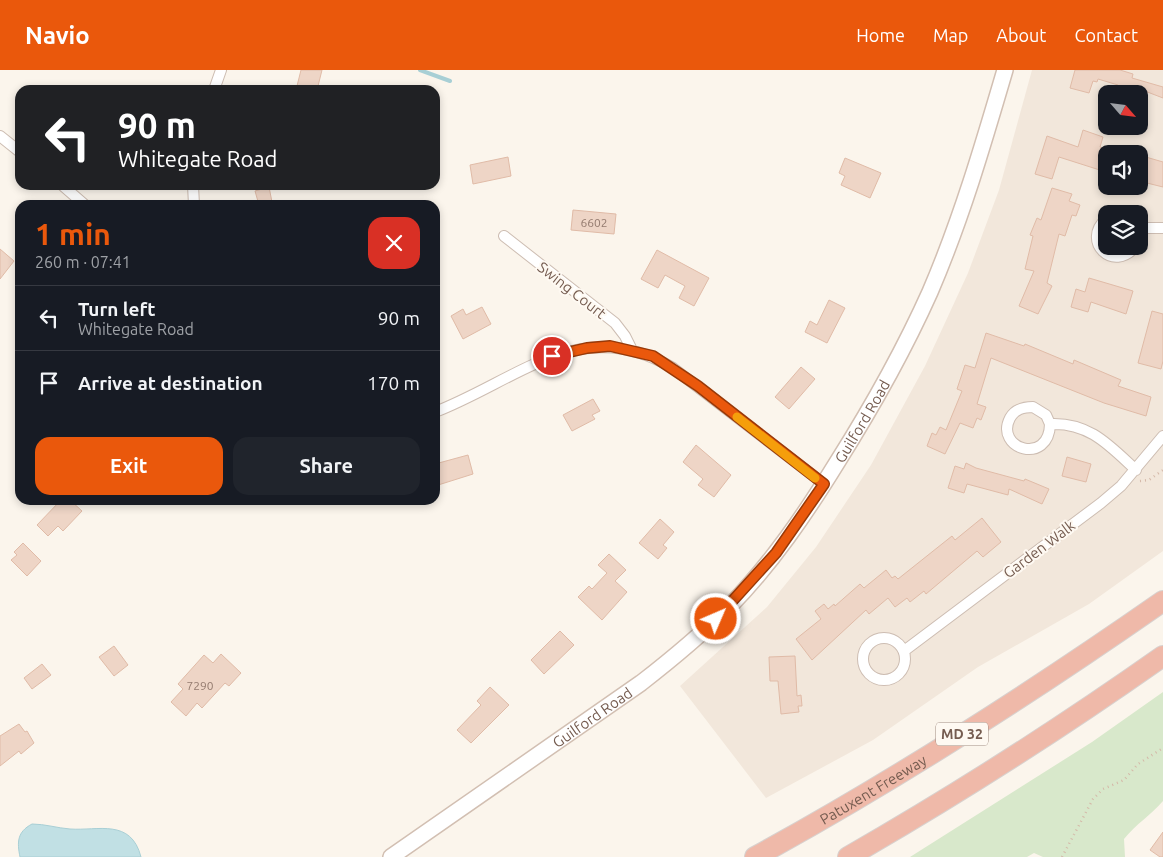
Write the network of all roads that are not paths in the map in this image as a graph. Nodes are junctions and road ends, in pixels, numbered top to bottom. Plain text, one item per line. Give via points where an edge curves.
1 (221, 70) edge
2 (1005, 70) edge
3 (216, 85) edge
4 (0, 136) edge
5 (15, 148) edge
6 (68, 190) edge
7 (79, 200) edge
8 (1148, 228) edge
9 (1163, 228) edge
10 (1098, 231) edge
11 (504, 236) dead end
12 (1098, 243) edge
13 (1110, 255) edge
14 (1125, 255) edge
15 (632, 350) junction
16 (440, 410) edge
17 (1050, 424) junction
18 (1163, 436) edge
19 (1133, 473) junction
20 (824, 484) junction
21 (1163, 601) edge
22 (904, 651) junction
23 (1163, 656) edge
24 (391, 857) edge
25 (755, 857) edge
26 (848, 857) edge

1 - 3 street
2 - 20 main road, Guilford Road via 962,209 930,291 889,374
4 - 5 street
6 - 7 street
8 - 9 street
10 - 12 street
11 - 15 street, Swing Court via 614,323
13 - 14 street
15 - 16 street via 610,346 563,352 542,359
15 - 20 street via 653,356 679,373
17 - 17 street via 1041,410 1025,407 1011,415 1008,435 1018,446 1032,449 1045,441 1050,433
17 - 19 street via 1066,423 1089,431
18 - 19 street, Garden Walk
19 - 22 street, Garden Walk via 1101,503
20 - 24 main road, Guilford Road via 776,553 702,633 641,683
21 - 25 highway, Patuxent Freeway / MD 32 via 893,778
22 - 22 street via 902,669 896,676 883,680 872,677 866,670 863,654 873,640 889,638 898,642
23 - 26 highway via 1027,748

